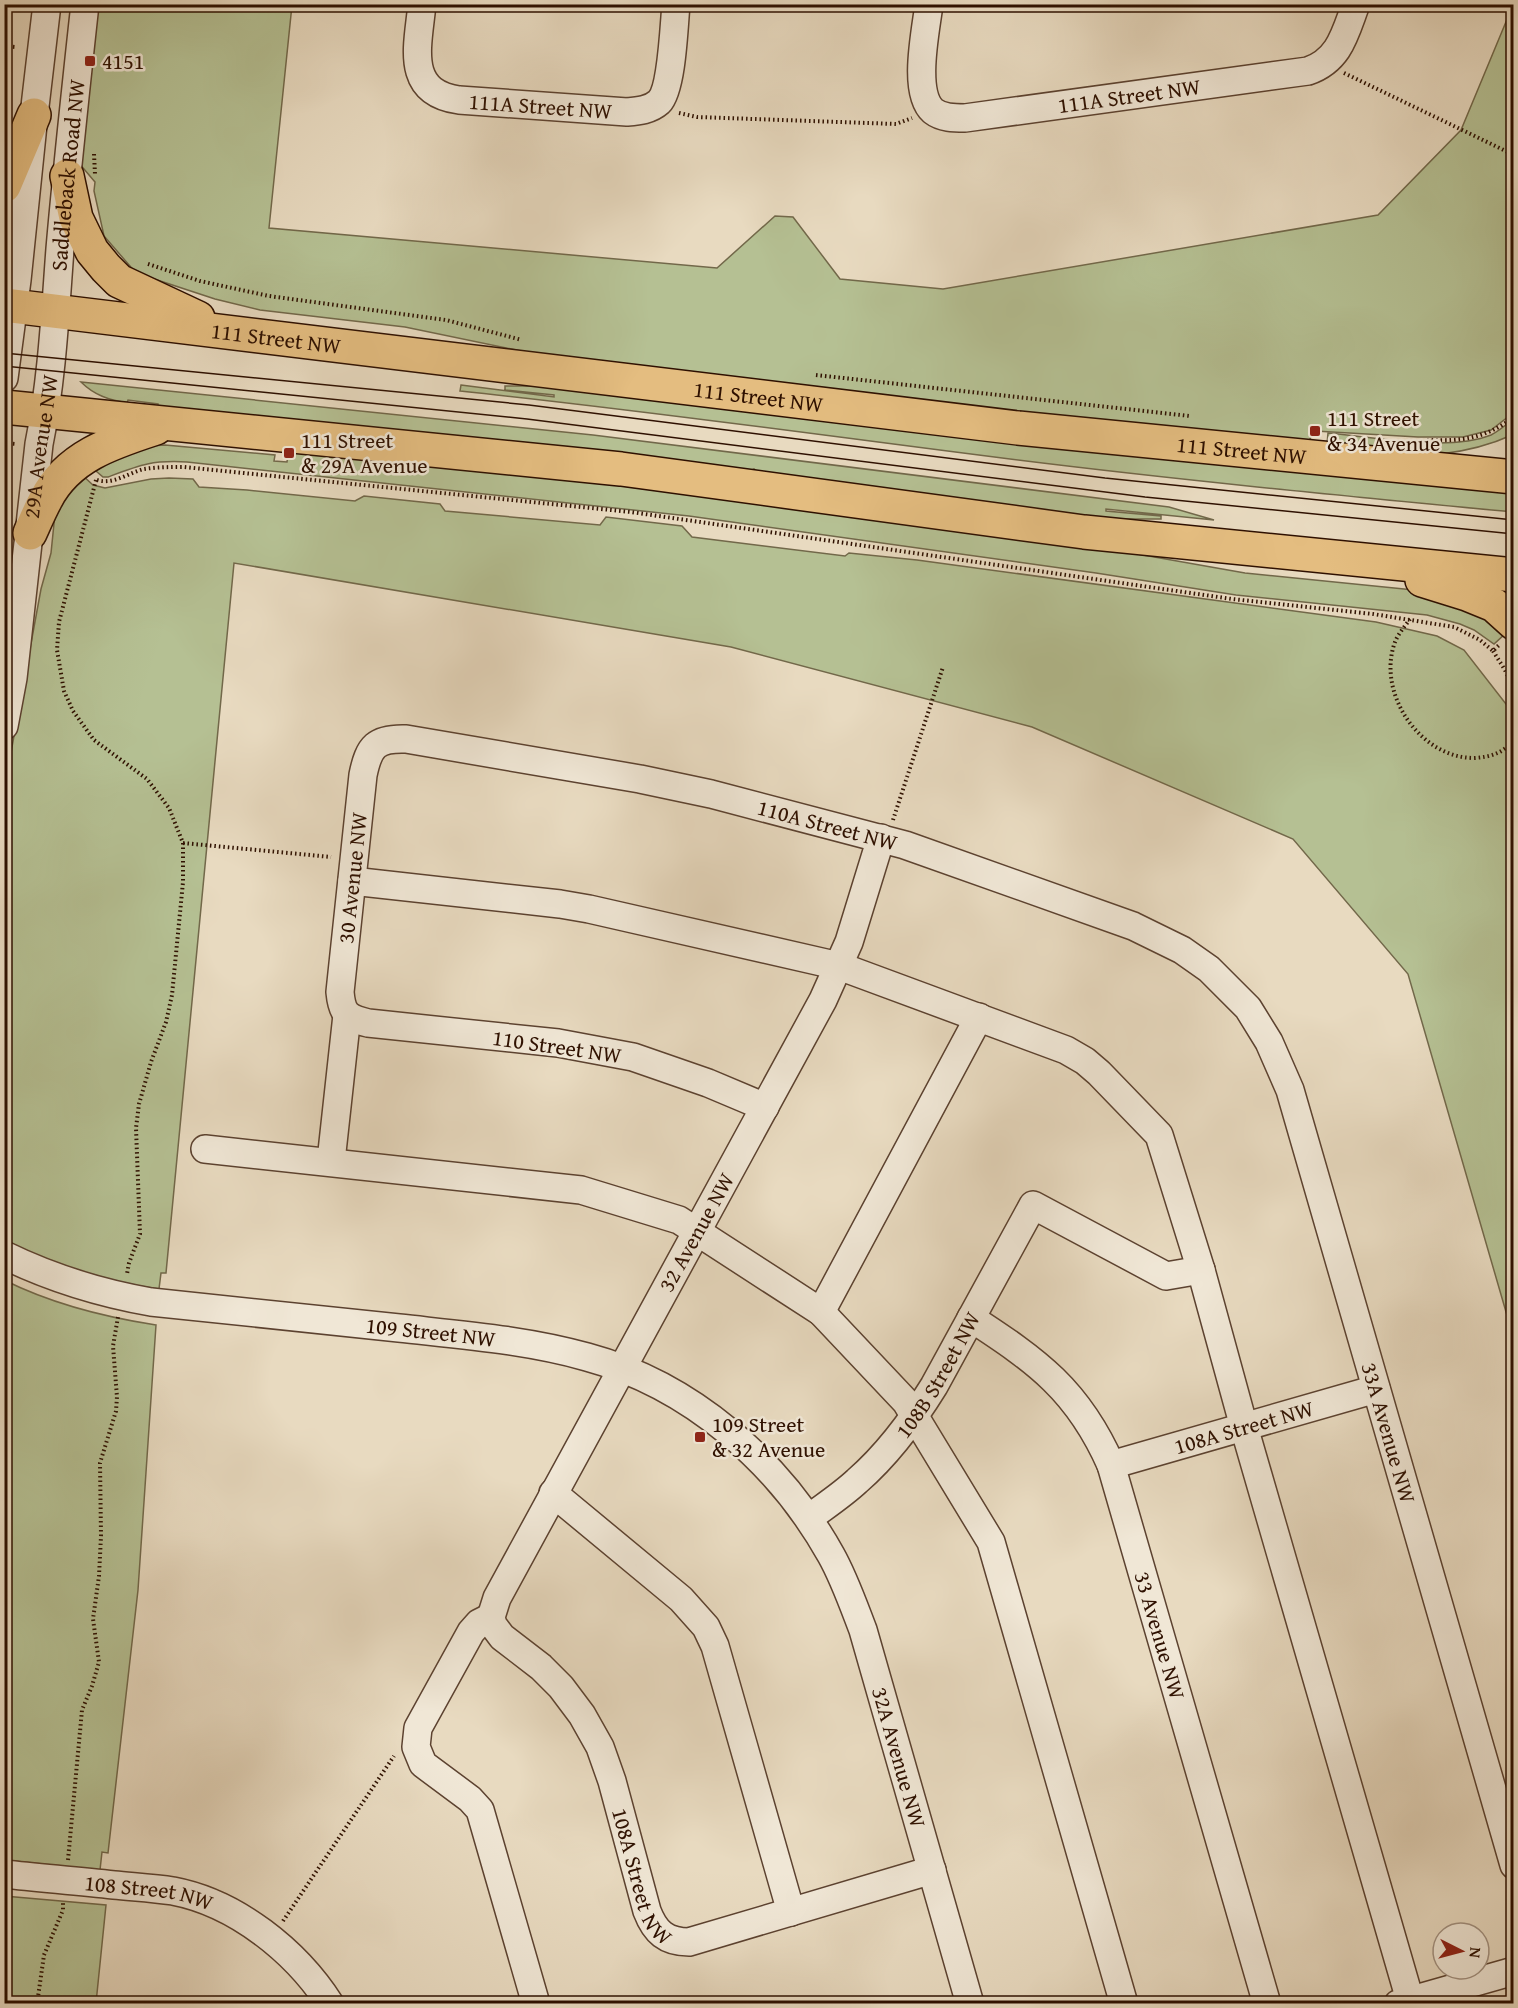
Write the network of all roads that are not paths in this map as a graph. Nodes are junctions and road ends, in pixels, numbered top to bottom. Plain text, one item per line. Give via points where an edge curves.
1 (47, 4) edge
2 (85, 4) edge
3 (422, 4) edge
4 (676, 4) edge
5 (929, 4) edge
6 (1356, 4) edge
7 (34, 115) junction
8 (81, 181) junction
9 (4, 186) edge
10 (9, 305) edge
11 (55, 311) junction
12 (224, 330) junction
13 (4, 378) edge
14 (4, 407) edge
15 (46, 412) junction
16 (170, 424) junction
17 (1514, 452) edge
18 (1450, 470) junction
19 (1514, 477) edge
20 (30, 533) junction
21 (1309, 554) junction
22 (1514, 575) edge
23 (1509, 631) edge
24 (4, 726) edge
25 (373, 746) joint
26 (881, 838) junction
27 (353, 870) junction
28 (839, 966) junction
29 (1248, 1008) joint
30 (346, 1013) junction
31 (979, 1017) junction
32 (765, 1107) junction
33 (205, 1149) dead end
34 (331, 1161) junction
35 (695, 1231) junction
36 (4, 1255) edge
37 (1201, 1270) junction
38 (821, 1312) junction
39 (970, 1318) junction
40 (621, 1368) junction
41 (1376, 1389) junction
42 (916, 1415) junction
43 (1244, 1427) junction
44 (1111, 1465) junction
45 (553, 1493) junction
46 (808, 1518) junction
47 (492, 1617) junction
48 (1514, 1865) edge
49 (932, 1870) junction
50 (4, 1874) edge
51 (792, 1912) junction
52 (1514, 1971) edge
53 (1404, 2002) edge
54 (330, 2004) edge
55 (536, 2004) edge
56 (970, 2004) edge
57 (1124, 2004) edge
58 (1268, 2004) edge

1 - 7 street, Saddleback Road NW
2 - 8 street, Saddleback Road NW
3 - 4 street, 111A Street NW via 417,64 428,88 441,96 627,112 647,109 661,100 667,86
5 - 6 street, 111A Street NW via 922,75 925,99 942,116 965,118 1300,73 1324,64 1336,51
7 - 9 main road
7 - 10 street, Saddleback Road NW via 17,280
8 - 11 street, Saddleback Road NW
8 - 12 main road via 76,218 92,251 119,281
10 - 11 main road, 111 Street NW
10 - 13 street, 29A Avenue NW
11 - 12 main road, 111 Street NW
11 - 15 street, 29A Avenue NW
12 - 18 main road, 111 Street NW via 1018,428
14 - 15 main road
15 - 16 main road
15 - 20 street, 29A Avenue NW
16 - 20 main road via 95,450 50,493
16 - 21 main road via 621,469 1007,523
17 - 18 main road
18 - 19 main road, 111 Street NW
20 - 24 street, 29A Avenue NW
21 - 22 main road
21 - 23 main road via 1467,594 1494,605
25 - 26 street, 110A Street NW via 406,739 640,779
25 - 27 street, 30 Avenue NW via 363,775
26 - 28 street, 32 Avenue NW
26 - 29 street, 110A Street NW via 1155,936 1209,969
27 - 28 street via 589,909
27 - 30 street, 30 Avenue NW via 340,992
28 - 31 street
28 - 32 street, 32 Avenue NW
29 - 41 street, 33A Avenue NW via 1269,1041 1290,1090
30 - 32 street, 110 Street NW via 354,1020 368,1023 558,1043 633,1057
30 - 34 street, 30 Avenue NW
31 - 37 street via 1085,1061 1159,1135
31 - 38 street
32 - 35 street, 32 Avenue NW
33 - 34 street
34 - 35 street via 581,1190 679,1221
35 - 38 street
35 - 40 street, 32 Avenue NW
36 - 40 street, 109 Street NW via 62,1280 122,1297 446,1333 563,1351
37 - 39 street, 108B Street NW via 1166,1276 1033,1205
37 - 43 street
38 - 42 street
39 - 42 street, 108B Street NW
39 - 44 street, 33 Avenue NW via 1022,1351 1055,1379 1095,1432
40 - 45 street, 32 Avenue NW
40 - 46 street, 109 Street NW via 682,1399 722,1427 754,1453
41 - 43 street, 108A Street NW
41 - 48 street, 33A Avenue NW
42 - 46 street, 108B Street NW via 858,1481
42 - 57 street via 996,1554
43 - 44 street, 108A Street NW
43 - 53 street
44 - 58 street, 33 Avenue NW
45 - 47 street, 32 Avenue NW via 497,1598
45 - 51 street via 681,1599 706,1627 715,1646
46 - 49 street, 32A Avenue NW via 831,1556 863,1630
47 - 51 street, 108A Street NW via 502,1637 561,1687 600,1747 647,1911 656,1930 670,1940 689,1942
47 - 55 street via 471,1632 418,1728 416,1747 423,1764 480,1810
49 - 51 street, 108A Street NW
49 - 56 street, 32A Avenue NW
50 - 54 street, 108 Street NW via 194,1897 226,1911 275,1942
52 - 53 street

